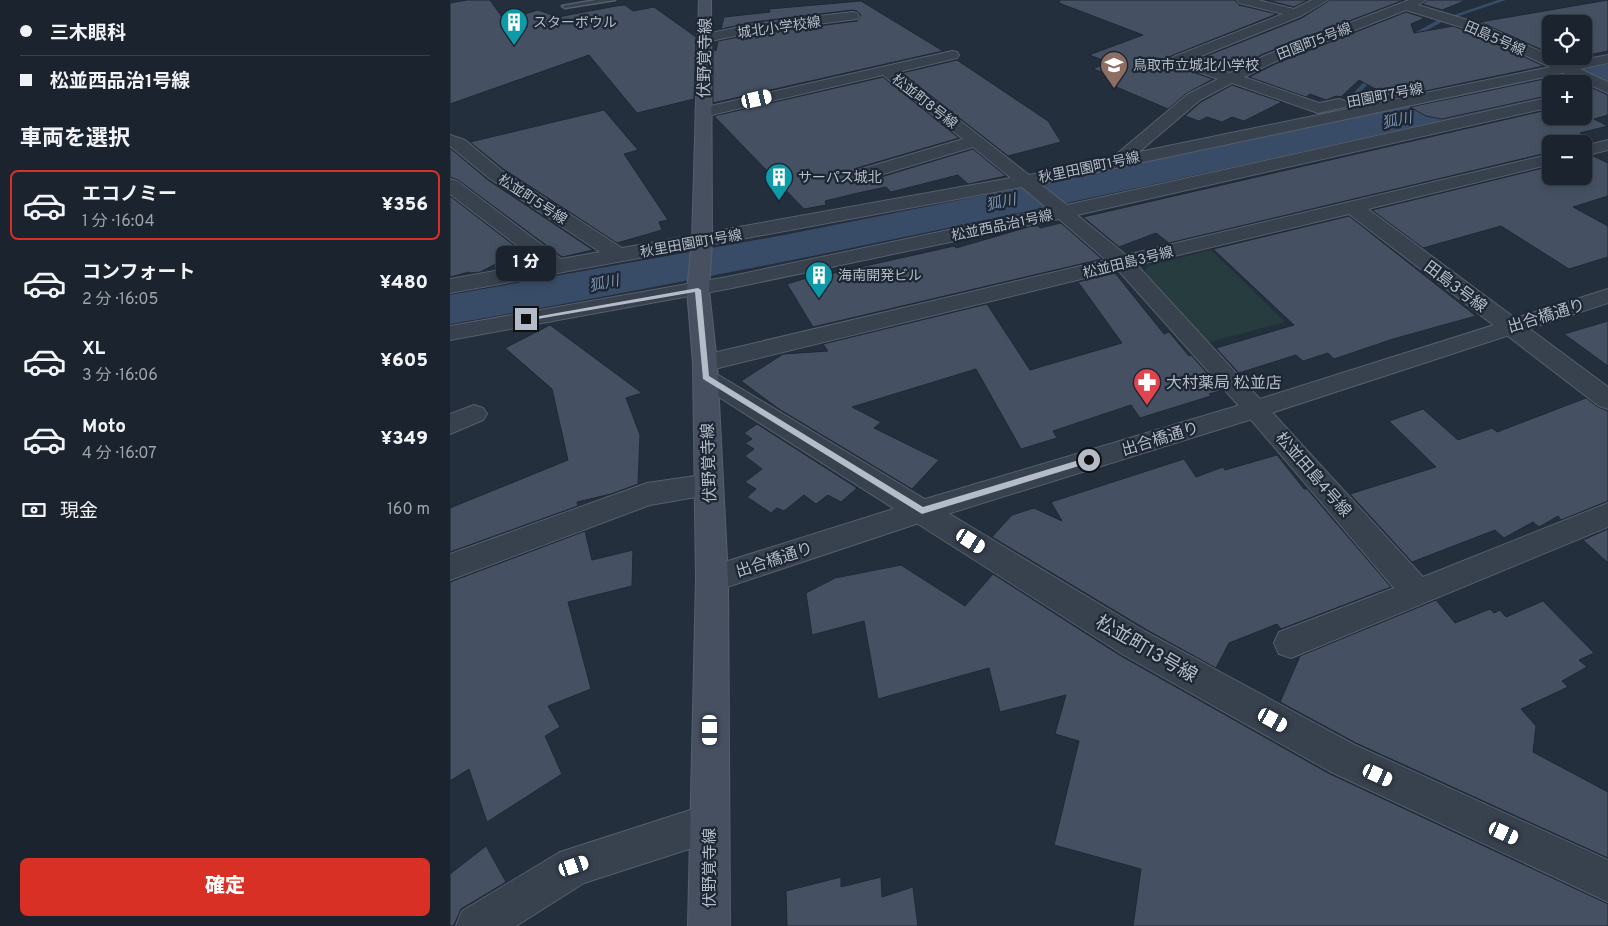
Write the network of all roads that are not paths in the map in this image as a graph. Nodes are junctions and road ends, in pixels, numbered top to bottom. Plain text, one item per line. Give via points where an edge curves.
1 (603, 0) edge
2 (612, 0) edge
3 (705, 0) edge
4 (1243, 0) edge
5 (1322, 0) edge
6 (1413, 3) edge
7 (565, 6) dead end
8 (1296, 14) junction
9 (852, 16) dead end
10 (706, 38) junction
11 (952, 55) dead end
12 (1608, 59) edge
13 (1560, 67) junction
14 (886, 70) junction
15 (1229, 78) junction
16 (1492, 82) junction
17 (1607, 88) edge
18 (1592, 92) edge
19 (1540, 102) edge
20 (703, 112) junction
21 (976, 141) junction
22 (453, 144) edge
23 (1608, 145) edge
24 (1592, 149) edge
25 (1542, 161) edge
26 (1116, 162) junction
27 (864, 174) dead end
28 (1027, 182) junction
29 (450, 185) edge
30 (1352, 207) junction
31 (1061, 210) junction
32 (701, 243) junction
33 (618, 255) junction
34 (1123, 263) junction
35 (558, 267) junction
36 (698, 285) junction
37 (450, 286) edge
38 (1608, 296) edge
39 (1509, 326) junction
40 (450, 333) edge
41 (706, 370) junction
42 (1608, 400) edge
43 (1256, 409) junction
44 (474, 414) dead end
45 (450, 425) edge
46 (709, 484) junction
47 (922, 510) junction
48 (1608, 515) edge
49 (450, 567) edge
50 (712, 579) junction
51 (1418, 593) junction
52 (1291, 643) dead end
53 (709, 824) junction
54 (1608, 881) edge
55 (477, 926) edge
56 (709, 926) edge

1 - 2 lane
1 - 7 lane
3 - 10 main road, 伏野覚寺線
4 - 8 street
5 - 8 street
6 - 13 street, 田島5号線 via 1476,27
6 - 15 street, 田園町5号線
8 - 15 street, 田園町7号線 via 1178,60
9 - 10 street, 城北小学校線 via 754,28
10 - 20 main road, 伏野覚寺線
11 - 14 street
12 - 13 street, 秋里田園町1号線
13 - 16 street, 秋里田園町1号線
13 - 17 street, 田島5号線
14 - 20 street, 松並町8号線
14 - 21 street, 松並町8号線
15 - 16 street, 田園町7号線 via 1318,108
15 - 26 street, 田園町5号線 via 1194,97
16 - 19 street
16 - 26 street, 秋里田園町1号線
17 - 18 street
19 - 31 street, 松並西品治1号線
20 - 32 main road, 伏野覚寺線
21 - 27 street
21 - 28 street, 松並町8号線
22 - 33 street, 松並町5号線
23 - 24 street
25 - 30 street, 松並田島3号線
26 - 28 street, 秋里田園町1号線
28 - 31 street, 松並町8号線
28 - 32 street, 秋里田園町1号線
29 - 35 street
30 - 34 street, 松並田島3号線
30 - 39 street, 田島3号線
31 - 34 street, 松並田島4号線
31 - 36 street, 松並西品治1号線
32 - 33 street, 秋里田園町1号線
32 - 36 main road, 伏野覚寺線
33 - 35 street, 秋里田園町1号線
34 - 41 street, 松並田島3号線
34 - 43 street, 松並田島4号線
35 - 37 street, 秋里田園町1号線
36 - 40 street, 松並西品治1号線
36 - 41 main road, 伏野覚寺線
38 - 39 street, 出合橋通り
39 - 42 street, 田島3号線
39 - 43 street, 出合橋通り
41 - 46 main road, 伏野覚寺線
41 - 47 street, 松並町13号線
43 - 47 street, 出合橋通り
43 - 51 street, 松並田島4号線
44 - 45 street
46 - 49 street via 647,494
46 - 50 main road, 伏野覚寺線
47 - 50 street, 出合橋通り
47 - 54 street, 松並町13号線 via 1134,642 1342,758
48 - 51 street
50 - 53 main road, 伏野覚寺線
51 - 52 street
53 - 55 street via 574,866
53 - 56 main road, 伏野覚寺線

